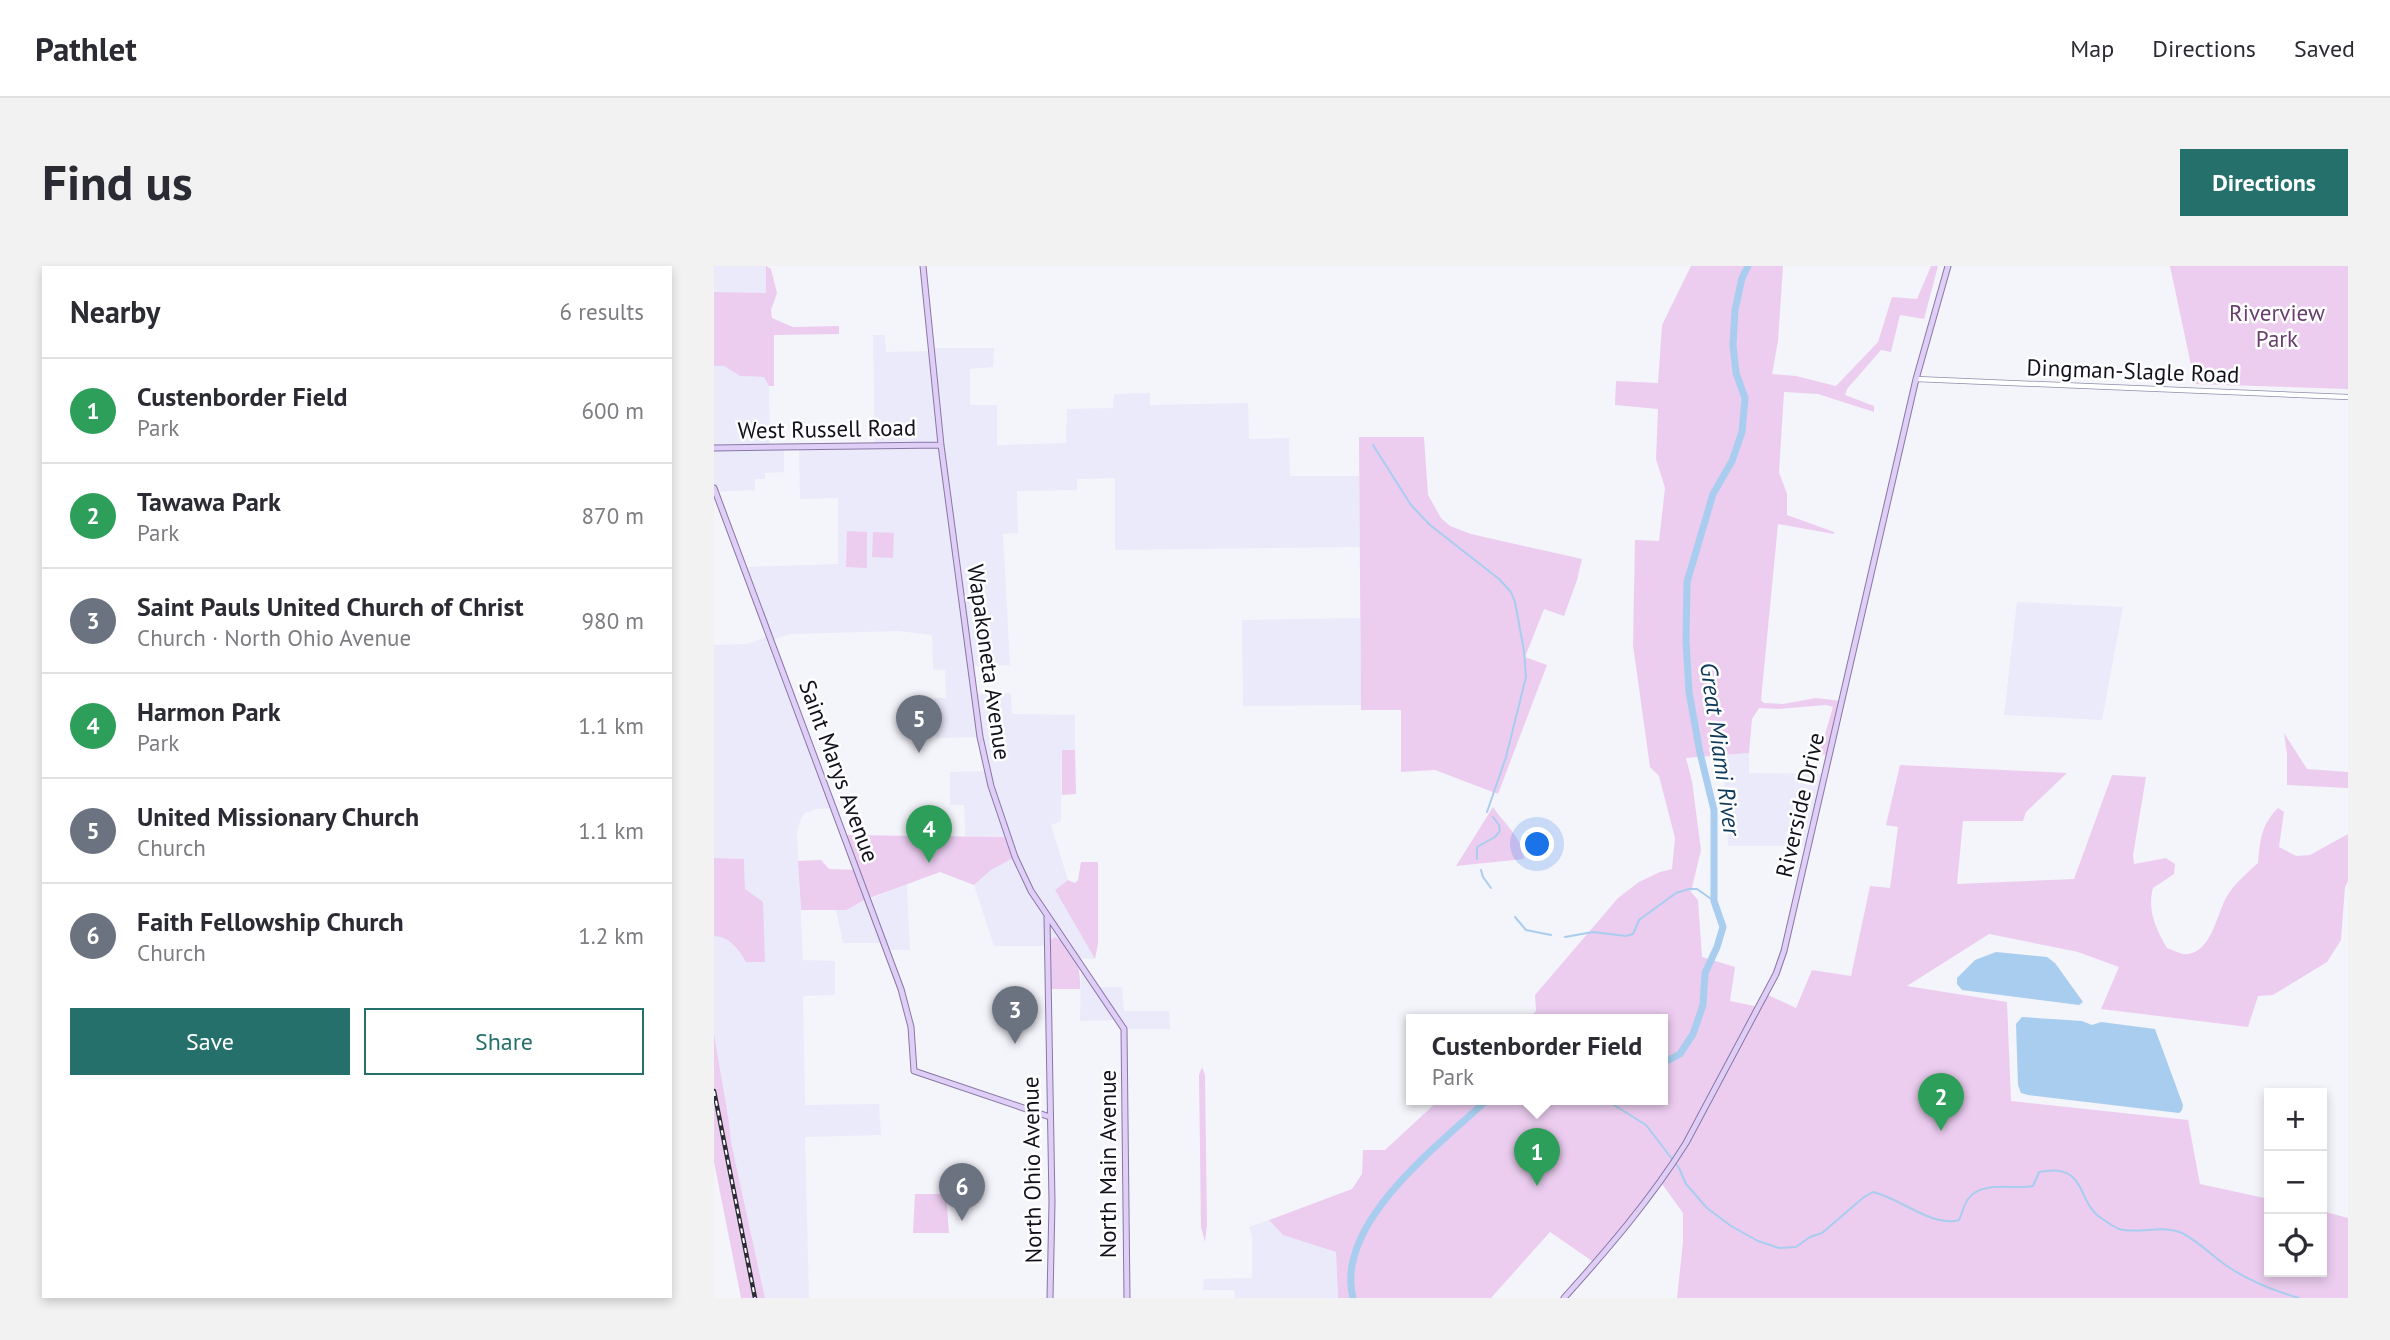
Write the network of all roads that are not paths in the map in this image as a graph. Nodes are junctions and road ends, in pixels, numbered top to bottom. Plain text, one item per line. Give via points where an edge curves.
1 (923, 266) edge
2 (1948, 266) edge
3 (1916, 379) junction
4 (2348, 397) edge
5 (941, 445) junction
6 (714, 448) edge
7 (714, 488) edge
8 (1047, 917) junction
9 (1065, 944) junction
10 (1047, 946) junction
11 (1124, 1029) joint
12 (1050, 1117) junction
13 (1050, 1298) edge
14 (1127, 1298) edge
15 (1564, 1298) edge

1 - 5 main road, Wapakoneta Avenue
2 - 3 main road, Riverside Drive
3 - 4 street, Dingman-Slagle Road
3 - 15 main road, Riverside Drive via 1776,974 1669,1169
5 - 6 main road, West Russell Road
5 - 8 main road, Wapakoneta Avenue via 987,771 1015,857
7 - 12 main road, Saint Marys Avenue via 908,1010 914,1071
8 - 9 main road, Wapakoneta Avenue
8 - 10 main road, North Ohio Avenue
9 - 10 main road via 1055,937
9 - 11 main road, Wapakoneta Avenue
10 - 12 main road, North Ohio Avenue
11 - 14 main road, North Main Avenue
12 - 13 main road, North Ohio Avenue

